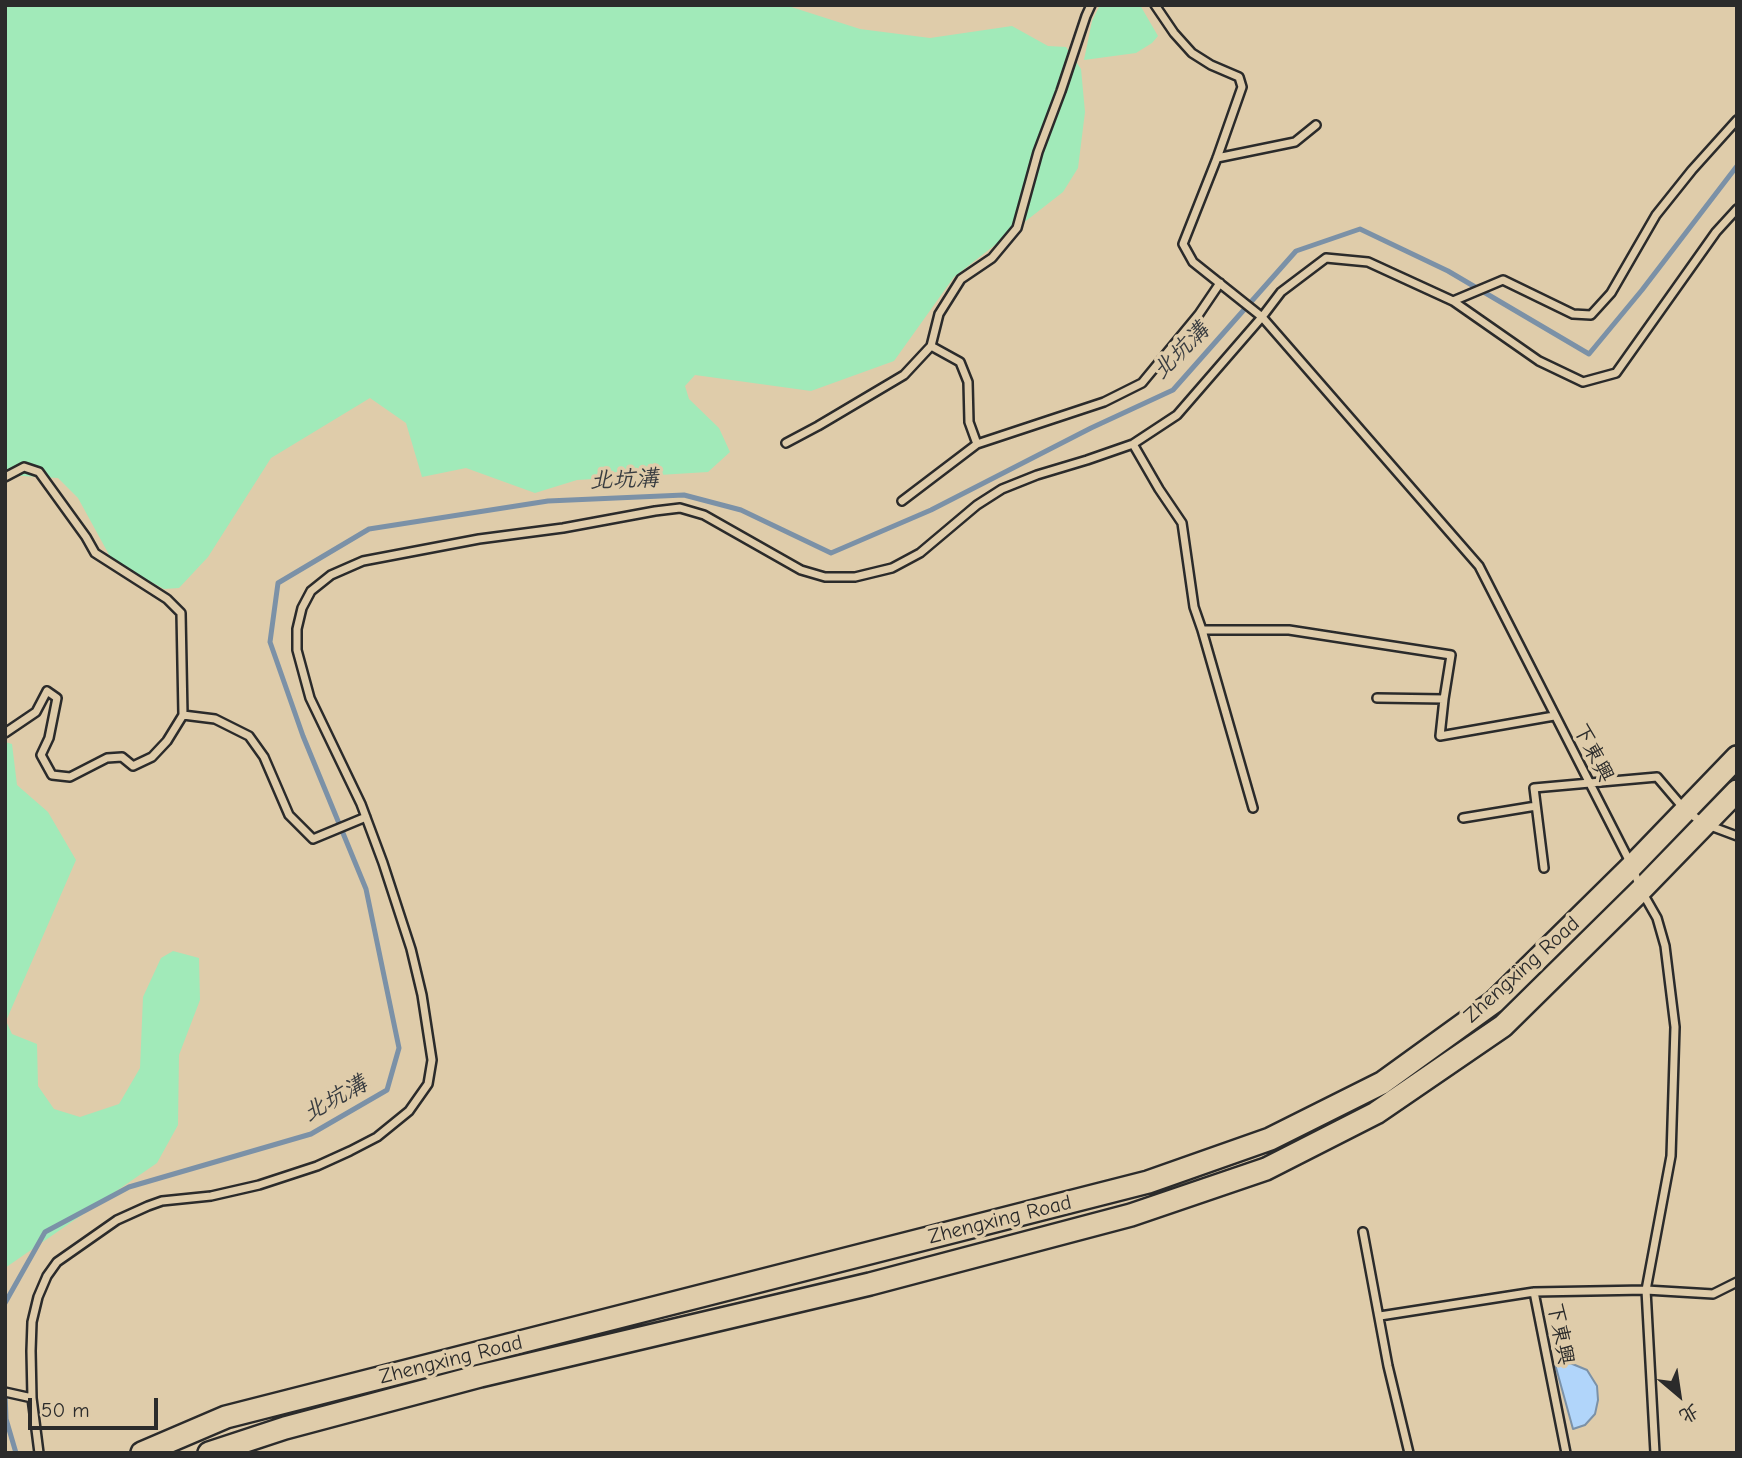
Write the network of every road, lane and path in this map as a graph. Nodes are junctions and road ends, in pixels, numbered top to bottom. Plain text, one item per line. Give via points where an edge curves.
1 (1091, 5) edge
2 (1154, 5) edge
3 (1737, 120) edge
4 (1316, 125) dead end
5 (1217, 158) junction
6 (1737, 209) edge
7 (1220, 283) junction
8 (1453, 302) junction
9 (1260, 316) junction
10 (931, 346) junction
11 (786, 443) dead end
12 (977, 444) junction
13 (1133, 444) junction
14 (5, 477) edge
15 (902, 501) dead end
16 (1202, 630) junction
17 (1377, 698) dead end
18 (1444, 699) junction
19 (183, 715) junction
20 (1554, 716) junction
21 (5, 733) edge
22 (1737, 757) edge
23 (1589, 784) junction
24 (1737, 791) edge
25 (1536, 806) junction
26 (1253, 808) dead end
27 (1686, 811) junction
28 (365, 818) junction
29 (1463, 818) dead end
30 (1705, 824) junction
31 (1737, 836) edge
32 (1632, 866) junction
33 (1544, 869) dead end
34 (1641, 890) junction
35 (1363, 1232) dead end
36 (1737, 1282) edge
37 (1646, 1290) junction
38 (1534, 1292) junction
39 (1380, 1316) junction
40 (5, 1392) edge
41 (32, 1398) junction
42 (39, 1453) edge
43 (142, 1453) edge
44 (209, 1453) edge
45 (1409, 1453) edge
46 (1566, 1453) edge
47 (1655, 1453) edge

1 - 10 lane via 1038,152 1017,229 992,258 961,278 939,314
2 - 5 lane via 1192,53 1239,77 1242,87
3 - 8 lane via 1656,215 1611,293 1591,315 1573,314 1503,280
4 - 5 lane via 1295,142
5 - 7 lane, 下東興 via 1183,244 1193,262
6 - 8 lane via 1616,373 1583,382 1539,361
7 - 9 lane, 下東興
7 - 12 lane via 1142,383 1104,402
8 - 9 lane via 1368,262 1326,258 1281,292
9 - 13 lane via 1177,415
9 - 20 lane, 下東興 via 1479,566
10 - 11 lane via 904,374
10 - 12 lane via 960,362 968,382 969,422
12 - 15 lane
13 - 16 lane via 1182,523 1194,607
13 - 28 lane via 1002,489 920,553 892,568 855,577 825,577 802,570 704,515 680,508 363,561 331,575 311,591 302,608 297,650 310,698
14 - 19 lane via 24,467 39,472 94,553 167,599 181,613
16 - 18 lane via 1289,630 1451,655
16 - 26 lane
17 - 18 lane
18 - 20 lane via 1440,736
19 - 21 lane via 152,757 133,766 122,757 107,758 70,777 52,775 41,755 57,698 47,691 36,712
19 - 28 lane via 215,719 249,736 264,757 289,815 313,839
20 - 23 lane, 下東興
22 - 27 main road, Zhengxing Road
23 - 25 lane via 1534,788
23 - 27 lane via 1657,777
23 - 32 lane, 下東興
24 - 30 main road, Zhengxing Road
25 - 29 lane
25 - 33 lane
27 - 30 lane
27 - 32 main road, Zhengxing Road
28 - 41 lane via 411,949 422,995 432,1060 428,1084 409,1111 377,1137 350,1151 260,1185 148,1206 117,1220 57,1262 38,1297 32,1322
30 - 31 lane
30 - 34 main road, Zhengxing Road
32 - 34 lane, 下東興
32 - 43 main road, Zhengxing Road via 1494,1002 1382,1083 1270,1139 1148,1182 226,1417
34 - 37 lane, 下東興 via 1657,918 1665,946 1675,1027 1671,1156
34 - 44 main road, Zhengxing Road via 1503,1026 1376,1113 1266,1169 1132,1215 870,1284 480,1376
35 - 39 lane
36 - 37 lane, 下東興 via 1713,1294
37 - 38 lane, 下東興
37 - 47 lane, 下東興
38 - 39 lane
38 - 46 lane, 下東興
39 - 45 lane
40 - 41 lane
41 - 42 lane

